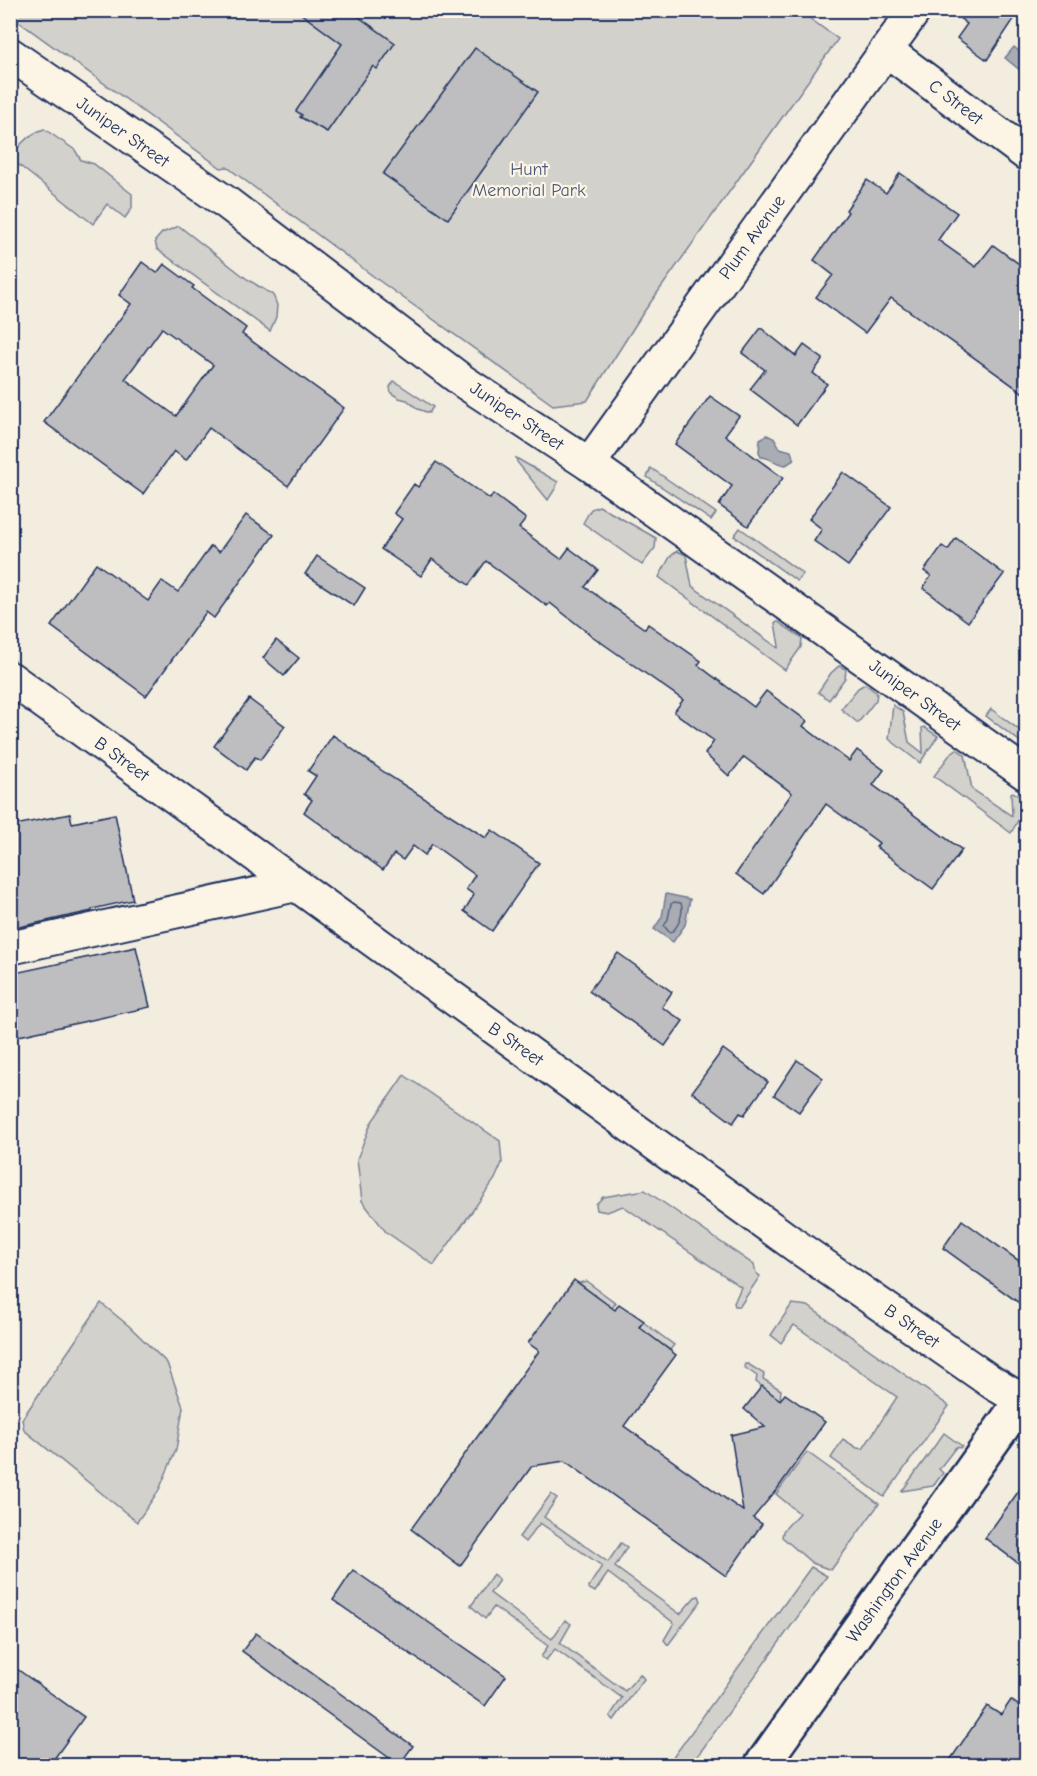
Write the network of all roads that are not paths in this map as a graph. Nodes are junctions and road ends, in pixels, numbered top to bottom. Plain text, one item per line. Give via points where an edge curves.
1 (915, 10) edge
2 (886, 50) junction
3 (10, 54) edge
4 (1026, 154) edge
5 (588, 464) junction
6 (10, 678) edge
7 (1026, 774) edge
8 (296, 885) junction
9 (10, 948) edge
10 (1025, 1399) edge
11 (761, 1766) edge

1 - 2 street, Plum Avenue
2 - 4 street, C Street
2 - 5 street, Plum Avenue
3 - 5 street, Juniper Street via 227,203 465,382
5 - 7 street, Juniper Street
6 - 8 street, B Street
8 - 9 street
8 - 10 street, B Street via 799,1248 993,1383
10 - 11 main road, Washington Avenue

